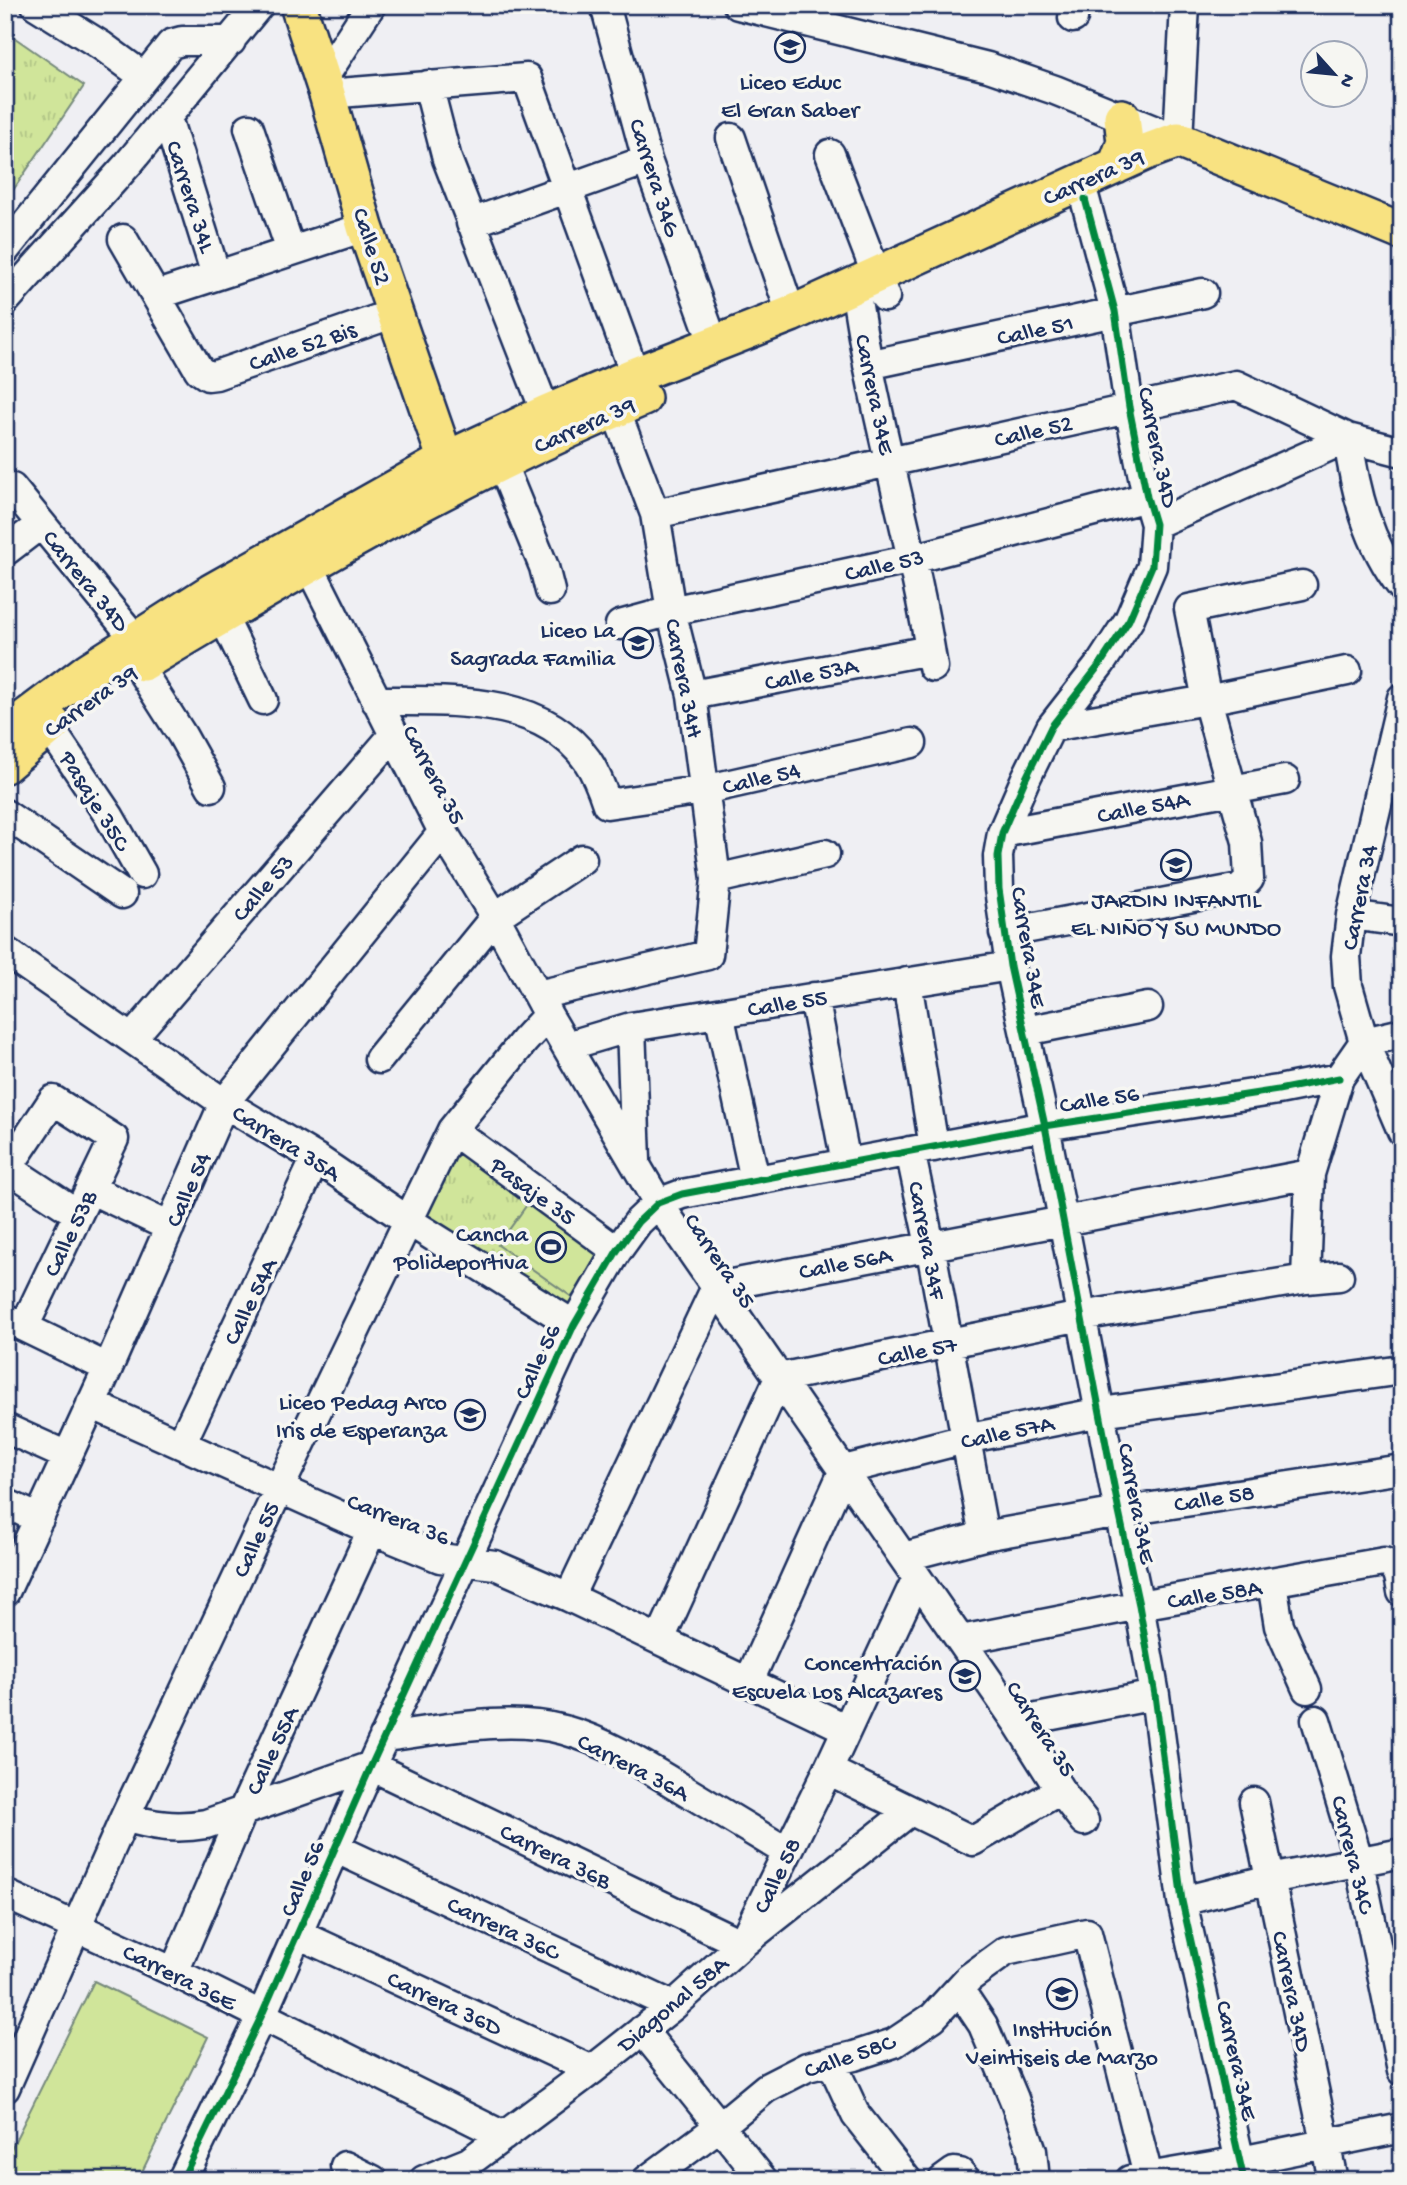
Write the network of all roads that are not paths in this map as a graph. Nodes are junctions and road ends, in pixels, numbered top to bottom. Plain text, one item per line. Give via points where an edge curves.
1 (36, 5) edge
2 (259, 5) edge
3 (298, 5) edge
4 (371, 5) edge
5 (605, 5) edge
6 (738, 5) edge
7 (1185, 5) edge
8 (776, 9) edge
9 (231, 41) junction
10 (144, 76) junction
11 (428, 85) junction
12 (325, 87) junction
13 (1122, 117) junction
14 (167, 118) junction
15 (249, 128) dead end
16 (731, 138) dead end
17 (1189, 144) junction
18 (830, 154) dead end
19 (647, 160) junction
20 (1116, 166) junction
21 (567, 187) junction
22 (1085, 200) junction
23 (471, 223) junction
24 (365, 227) junction
25 (1402, 232) edge
26 (123, 239) dead end
27 (5, 250) edge
28 (291, 251) junction
29 (216, 275) junction
30 (869, 292) junction
31 (1203, 293) dead end
32 (157, 295) junction
33 (5, 301) edge
34 (1115, 311) junction
35 (395, 313) junction
36 (792, 314) junction
37 (714, 345) junction
38 (868, 365) junction
39 (635, 375) junction
40 (1129, 407) junction
41 (615, 409) junction
42 (546, 413) junction
43 (1348, 438) junction
44 (1402, 452) edge
45 (501, 462) junction
46 (891, 463) junction
47 (450, 473) junction
48 (12, 488) dead end
49 (1147, 497) junction
50 (655, 514) junction
51 (41, 524) junction
52 (1155, 524) junction
53 (8, 550) dead end
54 (303, 554) junction
55 (913, 559) junction
56 (1302, 584) dead end
57 (1402, 587) edge
58 (550, 591) dead end
59 (671, 611) junction
60 (222, 615) junction
61 (620, 625) dead end
62 (137, 653) junction
63 (932, 659) joint
64 (1347, 671) dead end
65 (691, 695) junction
66 (1402, 698) edge
67 (263, 700) dead end
68 (1207, 700) junction
69 (376, 701) junction
70 (49, 727) junction
71 (1051, 727) junction
72 (5, 733) edge
73 (393, 736) junction
74 (912, 743) dead end
75 (5, 765) edge
76 (1285, 780) dead end
77 (211, 787) dead end
78 (1231, 789) junction
79 (704, 790) junction
80 (5, 814) edge
81 (443, 832) junction
82 (1002, 833) junction
83 (825, 854) dead end
84 (582, 859) dead end
85 (142, 874) dead end
86 (716, 879) junction
87 (122, 894) dead end
88 (1352, 915) junction
89 (495, 918) junction
90 (1402, 922) edge
91 (1004, 933) junction
92 (5, 951) edge
93 (1010, 966) junction
94 (907, 982) junction
95 (814, 998) junction
96 (543, 1005) junction
97 (1148, 1007) dead end
98 (719, 1013) junction
99 (631, 1027) junction
100 (1026, 1031) junction
101 (1402, 1033) edge
102 (132, 1038) junction
103 (1364, 1042) junction
104 (567, 1046) junction
105 (379, 1059) dead end
106 (1339, 1078) junction
107 (224, 1103) junction
108 (1045, 1126) junction
109 (452, 1130) junction
110 (1402, 1131) edge
111 (922, 1149) junction
112 (316, 1158) junction
113 (636, 1163) junction
114 (846, 1163) junction
115 (7, 1170) edge
116 (1310, 1174) junction
117 (755, 1180) junction
118 (84, 1201) junction
119 (658, 1203) junction
120 (407, 1220) junction
121 (1062, 1220) junction
122 (170, 1227) junction
123 (930, 1245) junction
124 (617, 1251) junction
125 (1339, 1276) dead end
126 (1306, 1279) junction
127 (716, 1287) junction
128 (1081, 1316) junction
129 (15, 1323) edge
130 (574, 1325) junction
131 (947, 1344) junction
132 (108, 1368) junction
133 (1402, 1370) edge
134 (779, 1378) junction
135 (91, 1404) junction
136 (1101, 1412) junction
137 (5, 1427) edge
138 (965, 1439) junction
139 (181, 1444) junction
140 (67, 1456) junction
141 (1402, 1469) edge
142 (844, 1470) junction
143 (279, 1489) junction
144 (5, 1503) edge
145 (1119, 1512) junction
146 (38, 1518) junction
147 (372, 1530) junction
148 (984, 1536) junction
149 (466, 1561) junction
150 (910, 1567) junction
151 (1272, 1583) junction
152 (5, 1592) edge
153 (1402, 1592) edge
154 (569, 1597) junction
155 (1139, 1605) junction
156 (660, 1639) junction
157 (961, 1640) junction
158 (749, 1681) junction
159 (1307, 1689) dead end
160 (1155, 1695) junction
161 (1316, 1720) dead end
162 (1017, 1722) junction
163 (847, 1729) junction
164 (384, 1737) junction
165 (371, 1766) junction
166 (828, 1770) junction
167 (1059, 1790) junction
168 (1254, 1802) dead end
169 (910, 1811) junction
170 (242, 1812) junction
171 (125, 1817) junction
172 (1084, 1821) dead end
173 (335, 1848) junction
174 (787, 1853) junction
175 (1402, 1853) edge
176 (1359, 1862) junction
177 (1270, 1879) junction
178 (5, 1894) edge
179 (1182, 1901) junction
180 (76, 1925) junction
181 (298, 1934) junction
182 (742, 1944) junction
183 (174, 1972) junction
184 (958, 1989) junction
185 (673, 2006) junction
186 (261, 2017) junction
187 (642, 2030) junction
188 (831, 2061) junction
189 (592, 2070) junction
190 (1402, 2071) edge
191 (5, 2088) edge
192 (720, 2126) junction
193 (1402, 2129) edge
194 (504, 2136) junction
195 (1325, 2144) junction
196 (345, 2166) dead end
197 (476, 2171) edge
198 (1243, 2171) edge
199 (1142, 2178) edge
200 (182, 2180) edge
201 (373, 2180) edge
202 (424, 2180) edge
203 (647, 2180) edge
204 (763, 2180) edge
205 (906, 2180) edge
206 (943, 2180) edge
207 (966, 2180) edge
208 (1035, 2180) edge
209 (1333, 2180) edge

1 - 10 street
2 - 9 street
3 - 12 main road, Calle 52
4 - 12 street
5 - 19 street, Carrera 34G
6 - 8 street
7 - 17 street
8 - 13 street via 988,67
9 - 10 street via 171,44
9 - 14 street
10 - 27 street
11 - 12 street
11 - 21 street via 527,78
11 - 23 street via 447,159
12 - 24 main road, Calle 52
13 - 17 street
13 - 20 main road via 1125,142
14 - 29 street, Carrera 34L
14 - 33 street
15 - 28 street
16 - 36 street
17 - 20 main road, Carrera 39
17 - 22 main road, Carrera 39 via 1158,165
17 - 25 main road
18 - 30 street, Carrera 34E
19 - 21 street
19 - 37 street, Carrera 34G
20 - 30 main road, Carrera 39
21 - 23 street
21 - 39 street
22 - 30 main road, Carrera 39
22 - 34 street, Carrera 34D
23 - 42 street
24 - 28 street
24 - 35 main road, Calle 52
26 - 32 street
28 - 29 street
29 - 32 street
30 - 36 main road, Carrera 39
30 - 38 street, Carrera 34E
30 - 41 main road, Carrera 39
31 - 34 street, Calle 51
32 - 35 street, Calle 52 Bis via 200,370 208,376
34 - 38 street, Calle 51
34 - 40 street, Carrera 34D
35 - 47 main road, Calle 52
36 - 37 main road, Carrera 39
37 - 39 main road, Carrera 39
38 - 46 street, Carrera 34E
39 - 42 main road, Carrera 39
40 - 43 street, Calle 52 via 1236,385
40 - 46 street, Calle 52
40 - 49 street, Carrera 34D
41 - 45 main road, Carrera 39
41 - 50 street, Carrera 34H
42 - 47 main road, Carrera 39
43 - 44 street, Calle 52
43 - 52 street
43 - 57 street via 1360,505 1375,542
45 - 47 main road, Carrera 39
45 - 58 street
46 - 50 street, Calle 52
46 - 55 street, Carrera 34E
47 - 54 main road, Carrera 39
48 - 51 street, Carrera 34D
49 - 52 street, Carrera 34D
49 - 55 street, Calle 53
50 - 59 street, Carrera 34H
51 - 53 street
51 - 62 street, Carrera 34D
52 - 71 street, Carrera 34D via 1152,566 1129,620
54 - 60 main road, Carrera 39
54 - 62 main road, Carrera 39 via 211,592
54 - 69 street, Carrera 35
55 - 59 street, Calle 53
55 - 63 street, Carrera 34E
56 - 68 street via 1189,609
59 - 61 street, Calle 53
59 - 65 street, Carrera 34H
60 - 62 main road, Carrera 39
60 - 67 street
62 - 70 main road, Carrera 39
62 - 72 main road, Carrera 39 via 78,677
62 - 77 street, Carrera 34D
63 - 65 street, Calle 53A
64 - 68 street
65 - 79 street, Carrera 34H
66 - 88 street, Carrera 34
68 - 71 street
68 - 78 street
69 - 73 street, Carrera 35
69 - 79 street, Calle 54 via 470,703 501,706 526,715 572,742 600,782 607,804
70 - 75 main road, Carrera 39
70 - 85 street, Pasaje 35C
71 - 82 street, Carrera 34D
73 - 81 street, Carrera 35
73 - 102 street, Calle 53
74 - 79 street, Calle 54
76 - 78 street, Calle 54A
78 - 82 street, Calle 54A
78 - 91 street via 1247,842 1249,879 1240,888
79 - 86 street, Carrera 34H
80 - 87 street
81 - 89 street, Carrera 35
81 - 107 street, Calle 54
82 - 91 street, Carrera 34E via 998,856
83 - 86 street
84 - 89 street
86 - 96 street, Carrera 34H via 708,954
88 - 90 street
88 - 103 street, Carrera 34 via 1346,956 1348,986
89 - 96 street, Carrera 35
89 - 105 street
91 - 93 street, Carrera 34E
92 - 102 street, Carrera 35A
93 - 94 street, Calle 55
93 - 100 street, Carrera 34E
94 - 95 street, Calle 55
94 - 111 street, Carrera 34F
95 - 98 street, Calle 55
95 - 114 street
96 - 104 street, Carrera 35
96 - 109 street, Calle 55 via 524,1041
97 - 100 street
98 - 99 street, Calle 55
98 - 117 street
99 - 104 street, Calle 55
99 - 113 street
100 - 108 street, Carrera 34E
101 - 103 street
102 - 107 street, Carrera 35A
103 - 106 street
103 - 110 street, Carrera 34
104 - 113 street, Carrera 35
106 - 108 street, Calle 56
106 - 116 street
107 - 112 street, Carrera 35A
107 - 122 street, Calle 54
108 - 111 street, Calle 56
108 - 121 street, Carrera 34E
109 - 120 street, Calle 55
109 - 124 street, Pasaje 35
111 - 114 street, Calle 56
111 - 123 street, Carrera 34F
112 - 120 street, Carrera 35A
112 - 139 street, Calle 54A
113 - 119 street, Carrera 35
114 - 117 street, Calle 56
115 - 118 street
115 - 118 street, Calle 53B via 53,1100 114,1139
116 - 121 street, Calle 56A
116 - 126 street
117 - 119 street, Calle 56
118 - 122 street
118 - 129 street, Calle 53B
119 - 124 street, Calle 56
119 - 127 street, Carrera 35
120 - 130 street, Carrera 35A
120 - 143 street, Calle 55
121 - 123 street, Calle 56A
121 - 128 street, Carrera 34E
122 - 132 street, Calle 54
123 - 127 street, Calle 56A
123 - 131 street, Carrera 34F
124 - 130 street, Calle 56
125 - 126 street, Calle 57
126 - 128 street, Calle 57
127 - 134 street, Carrera 35
127 - 154 street
128 - 131 street, Calle 57
128 - 136 street, Carrera 34E
129 - 132 street
130 - 149 street, Calle 56
131 - 134 street, Calle 57
131 - 138 street, Carrera 34F
132 - 135 street, Calle 54
133 - 136 street, Calle 57A
134 - 142 street, Carrera 35
134 - 156 street
135 - 139 street, Carrera 36
135 - 140 street, Calle 54
136 - 138 street, Calle 57A
136 - 145 street, Carrera 34E
137 - 140 street
138 - 142 street, Calle 57A
138 - 148 street, Carrera 34F
139 - 143 street, Carrera 36
140 - 146 street, Calle 54
141 - 145 street, Calle 58
142 - 150 street, Carrera 35
142 - 158 street
143 - 147 street, Carrera 36
143 - 171 street, Calle 55
144 - 146 street
145 - 148 street, Calle 58
145 - 155 street, Carrera 34E
146 - 152 street, Calle 54
147 - 149 street, Carrera 36 via 440,1558
147 - 170 street, Calle 55A
148 - 150 street, Calle 58
149 - 154 street, Carrera 36 via 495,1565
149 - 164 street, Calle 56
150 - 157 street, Carrera 35
150 - 163 street, Calle 58
151 - 153 street, Calle 58A via 1384,1562 1399,1572
151 - 155 street, Calle 58A
151 - 159 street via 1279,1626
154 - 156 street, Carrera 36
155 - 157 street, Calle 58A
155 - 160 street, Carrera 34E
156 - 158 street, Carrera 36
157 - 162 street, Carrera 35
158 - 163 street, Carrera 36
160 - 162 street
160 - 179 street, Carrera 34E
161 - 176 street, Carrera 34C
162 - 167 street, Carrera 35
163 - 166 street, Calle 58
164 - 165 street, Calle 56
164 - 174 street, Carrera 36A via 520,1724 563,1730 640,1764
165 - 170 street
165 - 173 street, Calle 56
165 - 182 street, Carrera 36B
166 - 169 street
166 - 174 street, Calle 58
167 - 169 street via 973,1841
167 - 172 street, Carrera 35
168 - 177 street, Carrera 34D
169 - 182 street, Diagonal 58A
170 - 171 street via 179,1828 151,1826
170 - 183 street, Calle 55A
171 - 180 street, Calle 55
173 - 181 street, Calle 56
173 - 185 street, Carrera 36C
174 - 182 street, Calle 58
175 - 176 street
176 - 177 street
176 - 190 street, Carrera 34C
177 - 179 street
177 - 195 street, Carrera 34D
178 - 180 street, Carrera 36E
179 - 198 street, Carrera 34E
180 - 183 street, Carrera 36E
180 - 191 street, Calle 55
181 - 186 street, Calle 56
181 - 189 street, Carrera 36D
182 - 185 street, Diagonal 58A
183 - 186 street, Carrera 36E
184 - 188 street, Calle 58C via 933,2017 894,2043
184 - 199 street, Calle 58C via 1006,1951 1087,1933
184 - 208 street via 983,2025 1014,2099 1032,2151
185 - 187 street, Diagonal 58A
186 - 194 street, Carrera 36E
186 - 200 street, Calle 56
187 - 189 street, Diagonal 58A
187 - 192 street
188 - 192 street, Calle 58C via 807,2067 766,2088
188 - 205 street via 856,2115
189 - 194 street, Diagonal 58A
192 - 203 street
192 - 204 street
193 - 195 street
194 - 197 street, Diagonal 58A
195 - 198 street
195 - 209 street, Carrera 34D
196 - 201 street
197 - 202 street, Diagonal 58A
198 - 199 street
206 - 207 street via 954,2172

